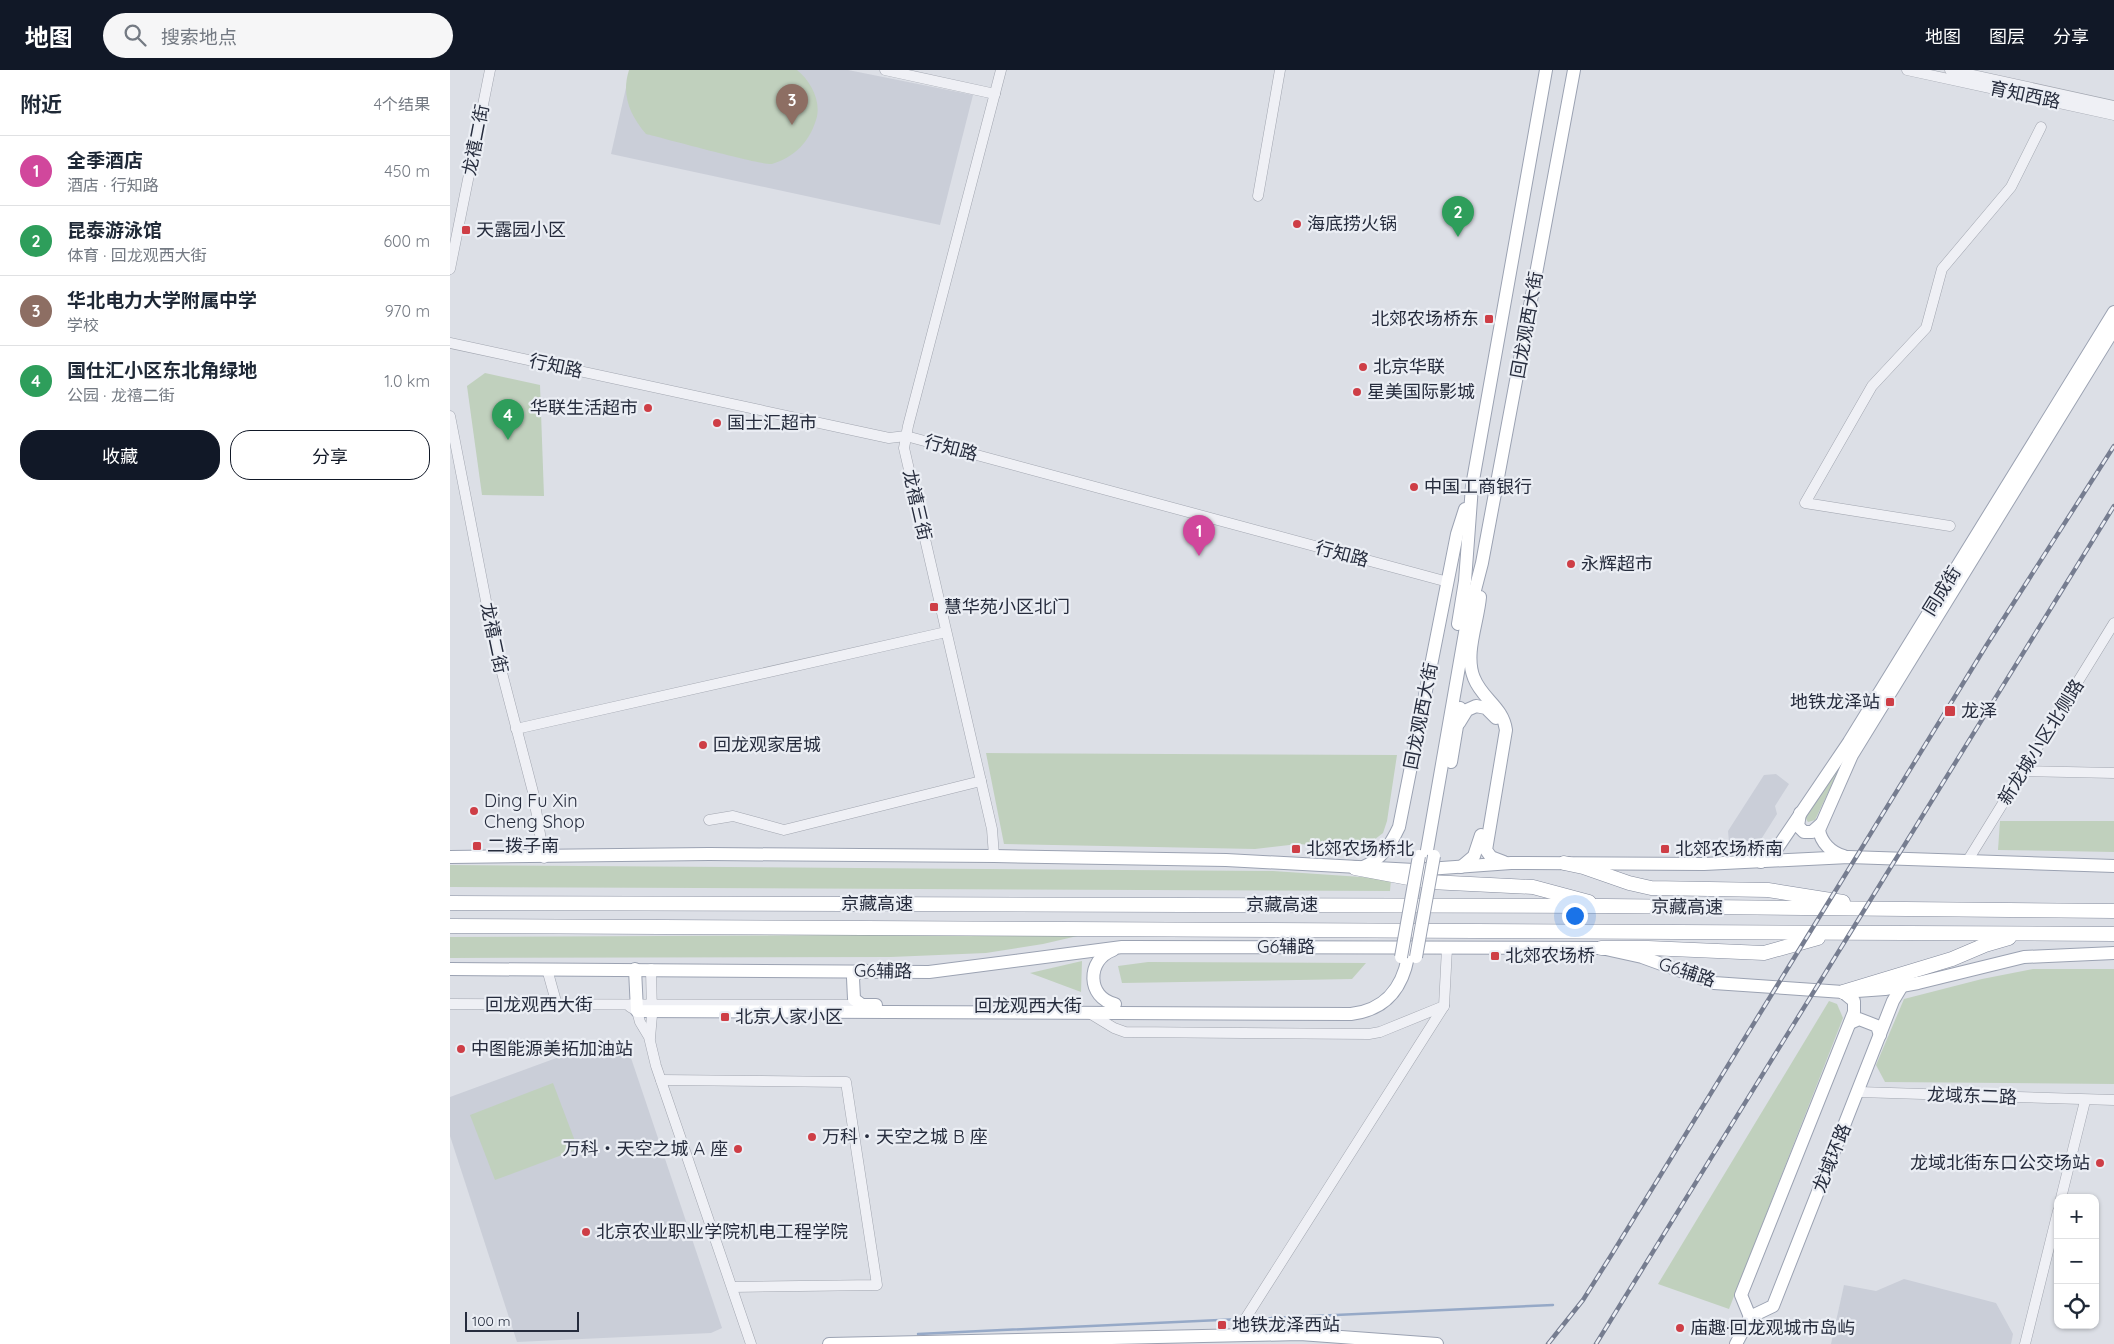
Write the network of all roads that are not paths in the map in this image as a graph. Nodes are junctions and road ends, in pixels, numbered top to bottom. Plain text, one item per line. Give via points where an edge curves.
1 (490, 70) edge
2 (885, 70) edge
3 (1001, 70) edge
4 (1280, 70) edge
5 (1546, 70) edge
6 (1574, 70) edge
7 (1908, 70) edge
8 (1950, 70) edge
9 (995, 94) junction
10 (2114, 106) edge
11 (2114, 115) edge
12 (2041, 127) dead end
13 (1258, 196) dead end
14 (450, 270) edge
15 (2114, 312) edge
16 (2114, 329) edge
17 (450, 343) edge
18 (450, 416) edge
19 (906, 436) junction
20 (1472, 486) junction
21 (1950, 526) dead end
22 (1482, 563) junction
23 (1479, 579) junction
24 (1448, 582) junction
25 (2114, 623) edge
26 (946, 632) junction
27 (1458, 725) junction
28 (516, 729) junction
29 (2022, 771) junction
30 (2114, 773) edge
31 (981, 782) junction
32 (1801, 811) junction
33 (709, 820) dead end
34 (1821, 824) junction
35 (994, 856) junction
36 (1426, 856) junction
37 (1849, 857) junction
38 (450, 858) edge
39 (544, 858) junction
40 (1968, 860) junction
41 (1761, 862) junction
42 (1511, 863) junction
43 (1564, 863) junction
44 (2114, 866) edge
45 (1355, 868) junction
46 (1456, 868) junction
47 (450, 903) edge
48 (1606, 906) junction
49 (1888, 910) junction
50 (2114, 911) edge
51 (450, 926) edge
52 (2025, 933) junction
53 (1836, 934) junction
54 (2114, 934) edge
55 (1122, 948) junction
56 (1447, 948) junction
57 (1601, 948) junction
58 (2114, 953) edge
59 (1408, 957) junction
60 (450, 969) edge
61 (547, 969) junction
62 (635, 969) junction
63 (651, 969) junction
64 (864, 970) junction
65 (1902, 986) junction
66 (1843, 992) junction
67 (450, 1004) edge
68 (1121, 1004) junction
69 (557, 1005) junction
70 (866, 1005) junction
71 (1444, 1006) junction
72 (634, 1007) junction
73 (652, 1007) junction
74 (1091, 1014) junction
75 (1850, 1022) junction
76 (1880, 1035) junction
77 (650, 1041) junction
78 (661, 1080) junction
79 (1859, 1092) junction
80 (2084, 1100) junction
81 (2114, 1100) edge
82 (2062, 1194) edge
83 (2054, 1227) edge
84 (732, 1287) junction
85 (1750, 1317) junction
86 (1235, 1335) junction
87 (751, 1344) edge
88 (829, 1344) edge
89 (1437, 1344) edge
90 (1736, 1344) edge
91 (2025, 1344) edge

1 - 14 street, 龙禧二街
2 - 9 street
3 - 9 street, 龙禧三街
4 - 13 street
5 - 20 main road, 回龙观西大街
6 - 22 main road, 回龙观西大街
7 - 11 street, 育知西路
8 - 10 street, 育知西路
9 - 19 street, 龙禧三街
12 - 21 street via 2011,187 1942,269 1926,328 1872,386 1805,503
15 - 32 main road, 同成街 via 1849,742
16 - 34 main road, 同成街 via 1860,740
17 - 19 street, 行知路 via 889,438
18 - 28 street, 龙禧二街 via 494,642
19 - 24 street, 行知路
19 - 26 street, 龙禧三街 via 905,453
20 - 24 main road, 回龙观西大街 via 1457,534
20 - 36 main road, 回龙观西大街 via 1465,580
22 - 23 main road, 回龙观西大街
22 - 42 main road via 1472,675 1503,716 1506,730 1486,850 1496,860
23 - 27 main road, 回龙观西大街
23 - 36 main road, 回龙观西大街 via 1467,621
24 - 45 main road, 回龙观西大街 via 1399,827 1378,859
25 - 29 street, 新龙城小区北侧路
26 - 28 street
26 - 31 street, 龙禧三街
27 - 36 main road, 回龙观西大街
27 - 46 main road via 1467,710 1478,706 1493,714 1500,732 1479,846 1468,864
28 - 39 street, 龙禧二街 via 533,792
29 - 30 street
29 - 40 street, 新龙城小区北侧路
31 - 33 street via 784,830 733,816
31 - 35 street, 龙禧三街 via 994,835
32 - 34 main road via 1797,822 1800,830 1812,832
32 - 41 main road, 同成街 via 1778,847
34 - 37 main road via 1820,836 1826,844 1840,855
35 - 39 main road via 709,854
35 - 45 main road via 1226,860
36 - 59 main road, bridge
37 - 40 main road
37 - 41 main road
38 - 39 main road
40 - 44 main road
41 - 43 main road
42 - 43 main road
42 - 46 main road
43 - 49 highway via 1651,888 1768,890
45 - 46 main road
45 - 48 highway via 1430,882 1533,887
47 - 48 highway, 京藏高速
48 - 49 highway, 京藏高速
49 - 50 highway, 京藏高速
51 - 53 highway, 京藏高速
52 - 53 highway, 京藏高速
52 - 54 highway, 京藏高速
52 - 66 highway
53 - 57 highway via 1764,953
55 - 56 main road, G6辅路
55 - 64 main road, G6辅路 via 929,972
55 - 68 main road via 1107,959 1100,978 1102,988
56 - 57 main road, G6辅路
56 - 71 street
57 - 66 main road, G6辅路 via 1642,957 1714,983
58 - 65 main road, G6辅路 via 2024,957
59 - 68 main road, 回龙观西大街 via 1384,993 1372,1002 1357,1006
59 - 74 main road, 回龙观西大街 via 1402,979 1390,998 1380,1006 1360,1013
60 - 61 main road, G6辅路
61 - 62 main road, G6辅路
61 - 69 street
62 - 63 main road, G6辅路
62 - 72 main road
63 - 64 main road, G6辅路
63 - 73 street
64 - 70 main road via 856,974 852,985 854,998
65 - 66 main road, G6辅路
65 - 76 main road, 龙域环路
66 - 75 main road, 龙域环路 via 1855,1003
67 - 69 street, 回龙观西大街
68 - 70 main road, 回龙观西大街 via 1084,1007
69 - 72 street, 回龙观西大街
70 - 73 street, 回龙观西大街
71 - 74 street, 回龙观西大街 via 1369,1034 1125,1032
71 - 86 street
72 - 73 main road, 回龙观西大街
72 - 77 street
73 - 74 main road, 回龙观西大街
73 - 77 street
75 - 76 main road via 1859,1019 1877,1026
75 - 85 main road, 龙域环路 via 1741,1295
76 - 79 main road, 龙域环路
77 - 78 street
78 - 84 street
78 - 84 street via 846,1082 877,1285
79 - 80 street, 龙域东二路
79 - 85 main road, 龙域环路 via 1773,1306
80 - 81 street, 龙域东二路
80 - 82 street
83 - 91 street
84 - 87 street
85 - 90 main road
86 - 88 main road
86 - 89 main road via 1300,1334

